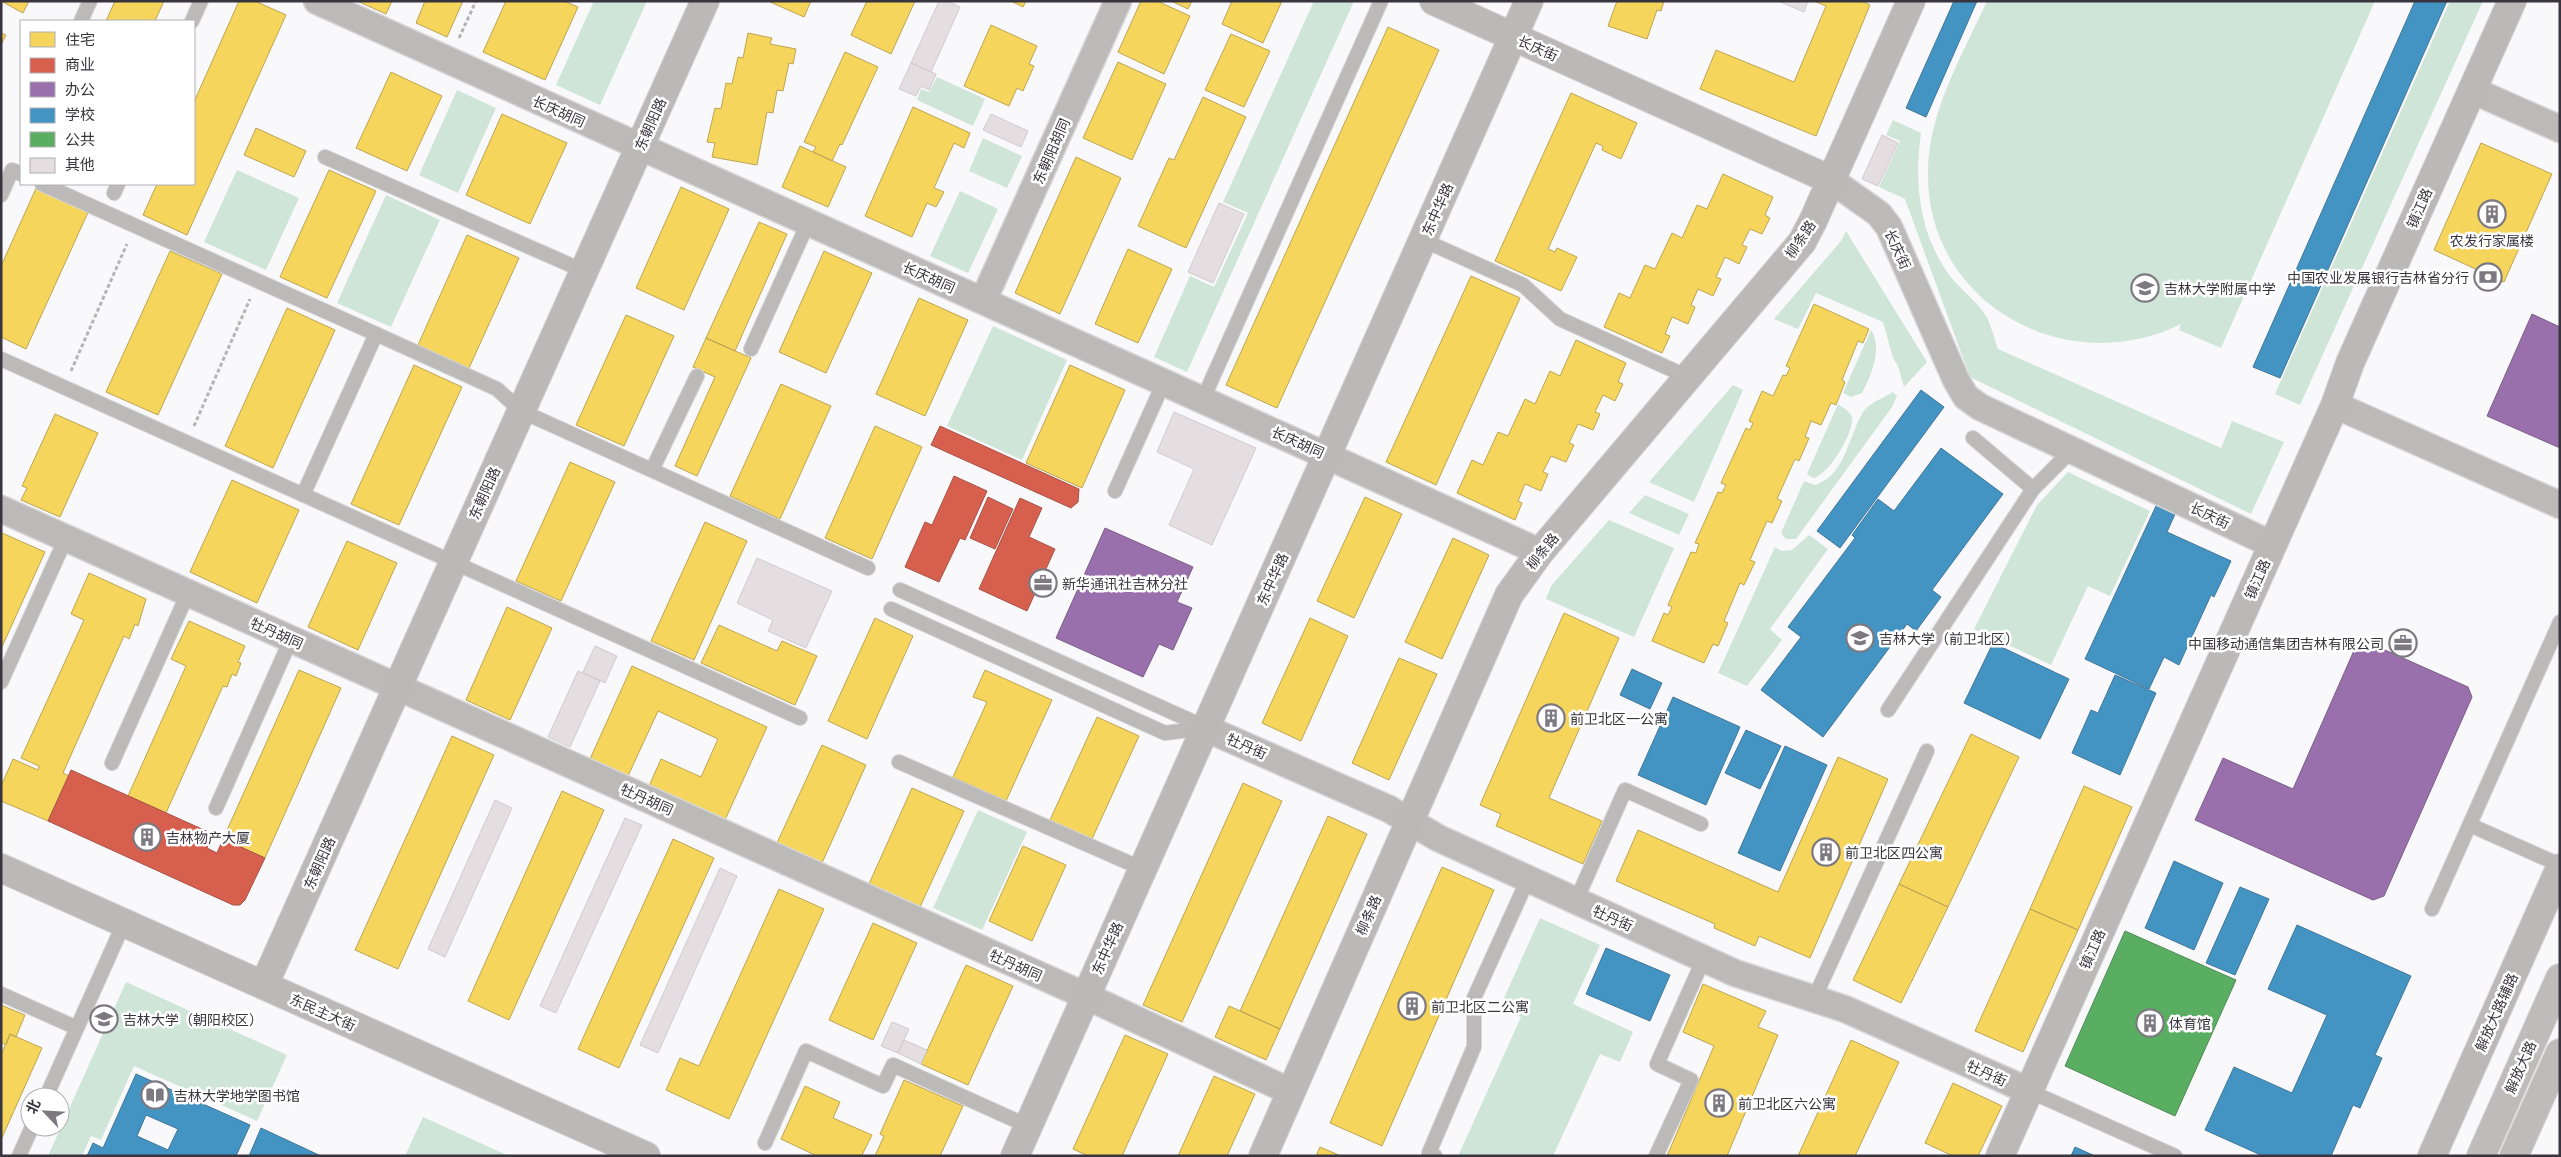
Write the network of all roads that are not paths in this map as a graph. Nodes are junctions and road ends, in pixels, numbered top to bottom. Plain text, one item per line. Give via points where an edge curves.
1 (90, 1) edge
2 (201, 1) edge
3 (317, 1) edge
4 (705, 1) edge
5 (1118, 1) edge
6 (1381, 1) edge
7 (1434, 1) edge
8 (1529, 1) edge
9 (1911, 1) edge
10 (2512, 1) edge
11 (82, 20) edge
12 (192, 20) edge
13 (1513, 37) junction
14 (2472, 90) junction
15 (2560, 129) edge
16 (639, 148) junction
17 (325, 157) dead end
18 (20, 174) edge
19 (1831, 180) junction
20 (44, 185) edge
21 (1, 195) edge
22 (808, 223) junction
23 (1423, 240) junction
24 (584, 271) junction
25 (983, 301) junction
26 (376, 334) junction
27 (751, 349) dead end
28 (1, 359) edge
29 (697, 376) dead end
30 (1688, 377) junction
31 (1164, 382) junction
32 (1202, 399) junction
33 (2335, 405) junction
34 (521, 411) junction
35 (1973, 438) dead end
36 (2072, 450) junction
37 (1327, 455) junction
38 (652, 470) junction
39 (2033, 489) junction
40 (1115, 491) dead end
41 (303, 495) junction
42 (2560, 505) edge
43 (1, 509) edge
44 (66, 538) junction
45 (2273, 545) junction
46 (1540, 552) junction
47 (453, 563) junction
48 (868, 568) dead end
49 (900, 590) dead end
50 (188, 593) junction
51 (891, 609) dead end
52 (2560, 622) edge
53 (291, 639) junction
54 (1, 682) edge
55 (398, 687) junction
56 (1888, 710) dead end
57 (800, 718) dead end
58 (1205, 728) junction
59 (1927, 751) dead end
60 (900, 762) dead end
61 (112, 763) dead end
62 (216, 808) dead end
63 (1409, 821) junction
64 (1701, 824) dead end
65 (2470, 825) junction
66 (2560, 867) edge
67 (1, 868) edge
68 (1142, 869) junction
69 (1528, 879) junction
70 (1576, 901) junction
71 (2432, 910) dead end
72 (124, 923) junction
73 (1704, 958) junction
74 (2560, 978) edge
75 (264, 985) junction
76 (1, 994) edge
77 (1086, 996) junction
78 (1814, 999) junction
79 (77, 1028) junction
80 (2560, 1053) edge
81 (50, 1087) edge
82 (2028, 1091) junction
83 (1291, 1092) junction
84 (1028, 1126) junction
85 (28, 1137) edge
86 (765, 1143) dead end
87 (19, 1156) edge
88 (646, 1156) edge
89 (1015, 1156) edge
90 (1263, 1156) edge
91 (1435, 1156) edge
92 (1656, 1156) edge
93 (2000, 1156) edge
94 (2175, 1156) edge
95 (2432, 1156) edge
96 (2481, 1156) edge
97 (2514, 1156) edge

1 - 11 lane
2 - 12 lane
3 - 16 street, 长庆胡同
4 - 16 street, 东朝阳路
5 - 25 street, 东朝阳胡同
6 - 32 lane
7 - 13 street, 长庆街
8 - 13 street, 东中华路
9 - 19 street, 柳条路
10 - 14 street, 镇江路
13 - 19 street, 长庆街
13 - 23 street, 东中华路
14 - 15 street
14 - 33 street, 镇江路 via 2354,355
16 - 22 street, 长庆胡同
16 - 24 street, 东朝阳路
17 - 24 lane
18 - 21 lane via 12,170
19 - 30 street, 柳条路 via 1802,242
19 - 36 street, 长庆街 via 1879,214 1889,228 1966,397 1980,407
20 - 26 lane
22 - 25 street, 长庆胡同
22 - 27 lane
23 - 30 lane via 1523,285 1560,319
23 - 37 street, 东中华路
24 - 34 street, 东朝阳路
25 - 31 street, 长庆胡同
26 - 34 lane via 497,389
26 - 41 lane
28 - 41 lane
29 - 38 lane
30 - 46 street, 柳条路
31 - 32 street, 长庆胡同
31 - 40 lane
32 - 37 street, 长庆胡同
33 - 42 street
33 - 45 street, 镇江路
34 - 38 lane
34 - 47 street, 东朝阳路
35 - 39 lane
36 - 39 lane
36 - 45 street, 长庆街
37 - 46 street, 长庆胡同
37 - 58 street, 东中华路
38 - 48 lane
39 - 56 lane
41 - 47 lane
43 - 44 street, 牡丹胡同
44 - 50 street, 牡丹胡同
44 - 54 lane
45 - 82 street, 镇江路
46 - 63 street, 柳条路 via 1509,595
47 - 55 street, 东朝阳路
47 - 57 lane
49 - 58 lane
50 - 53 street, 牡丹胡同
50 - 61 lane
51 - 58 lane via 1165,733
52 - 65 lane
53 - 55 street, 牡丹胡同
53 - 62 lane
55 - 75 street, 东朝阳路
55 - 77 street, 牡丹胡同
58 - 63 street, 牡丹街 via 1389,809
58 - 68 street, 东中华路
59 - 78 lane
60 - 68 lane
63 - 69 street, 牡丹街 via 1438,838
63 - 83 street, 柳条路
64 - 70 lane via 1625,790
65 - 66 lane
65 - 71 lane
66 - 95 street, 解放大路辅路
67 - 72 street, 东民主大街
68 - 77 street, 东中华路
69 - 70 street, 牡丹街
69 - 91 lane via 1474,998 1474,1047 1429,1153
70 - 73 street, 牡丹街
72 - 75 street, 东民主大街
72 - 79 lane
73 - 78 street, 牡丹街 via 1735,973
73 - 92 lane via 1657,1064 1691,1080
74 - 96 main road, 解放大路
75 - 88 street, 东民主大街
76 - 79 lane
77 - 83 street, 牡丹胡同
77 - 84 street, 东中华路
78 - 82 street, 牡丹街 via 1845,1009
79 - 81 lane
80 - 97 main road
82 - 93 street, 镇江路
82 - 94 lane
83 - 90 street, 柳条路
84 - 86 lane via 893,1065 883,1086 806,1051
84 - 89 street, 东中华路
85 - 87 lane

